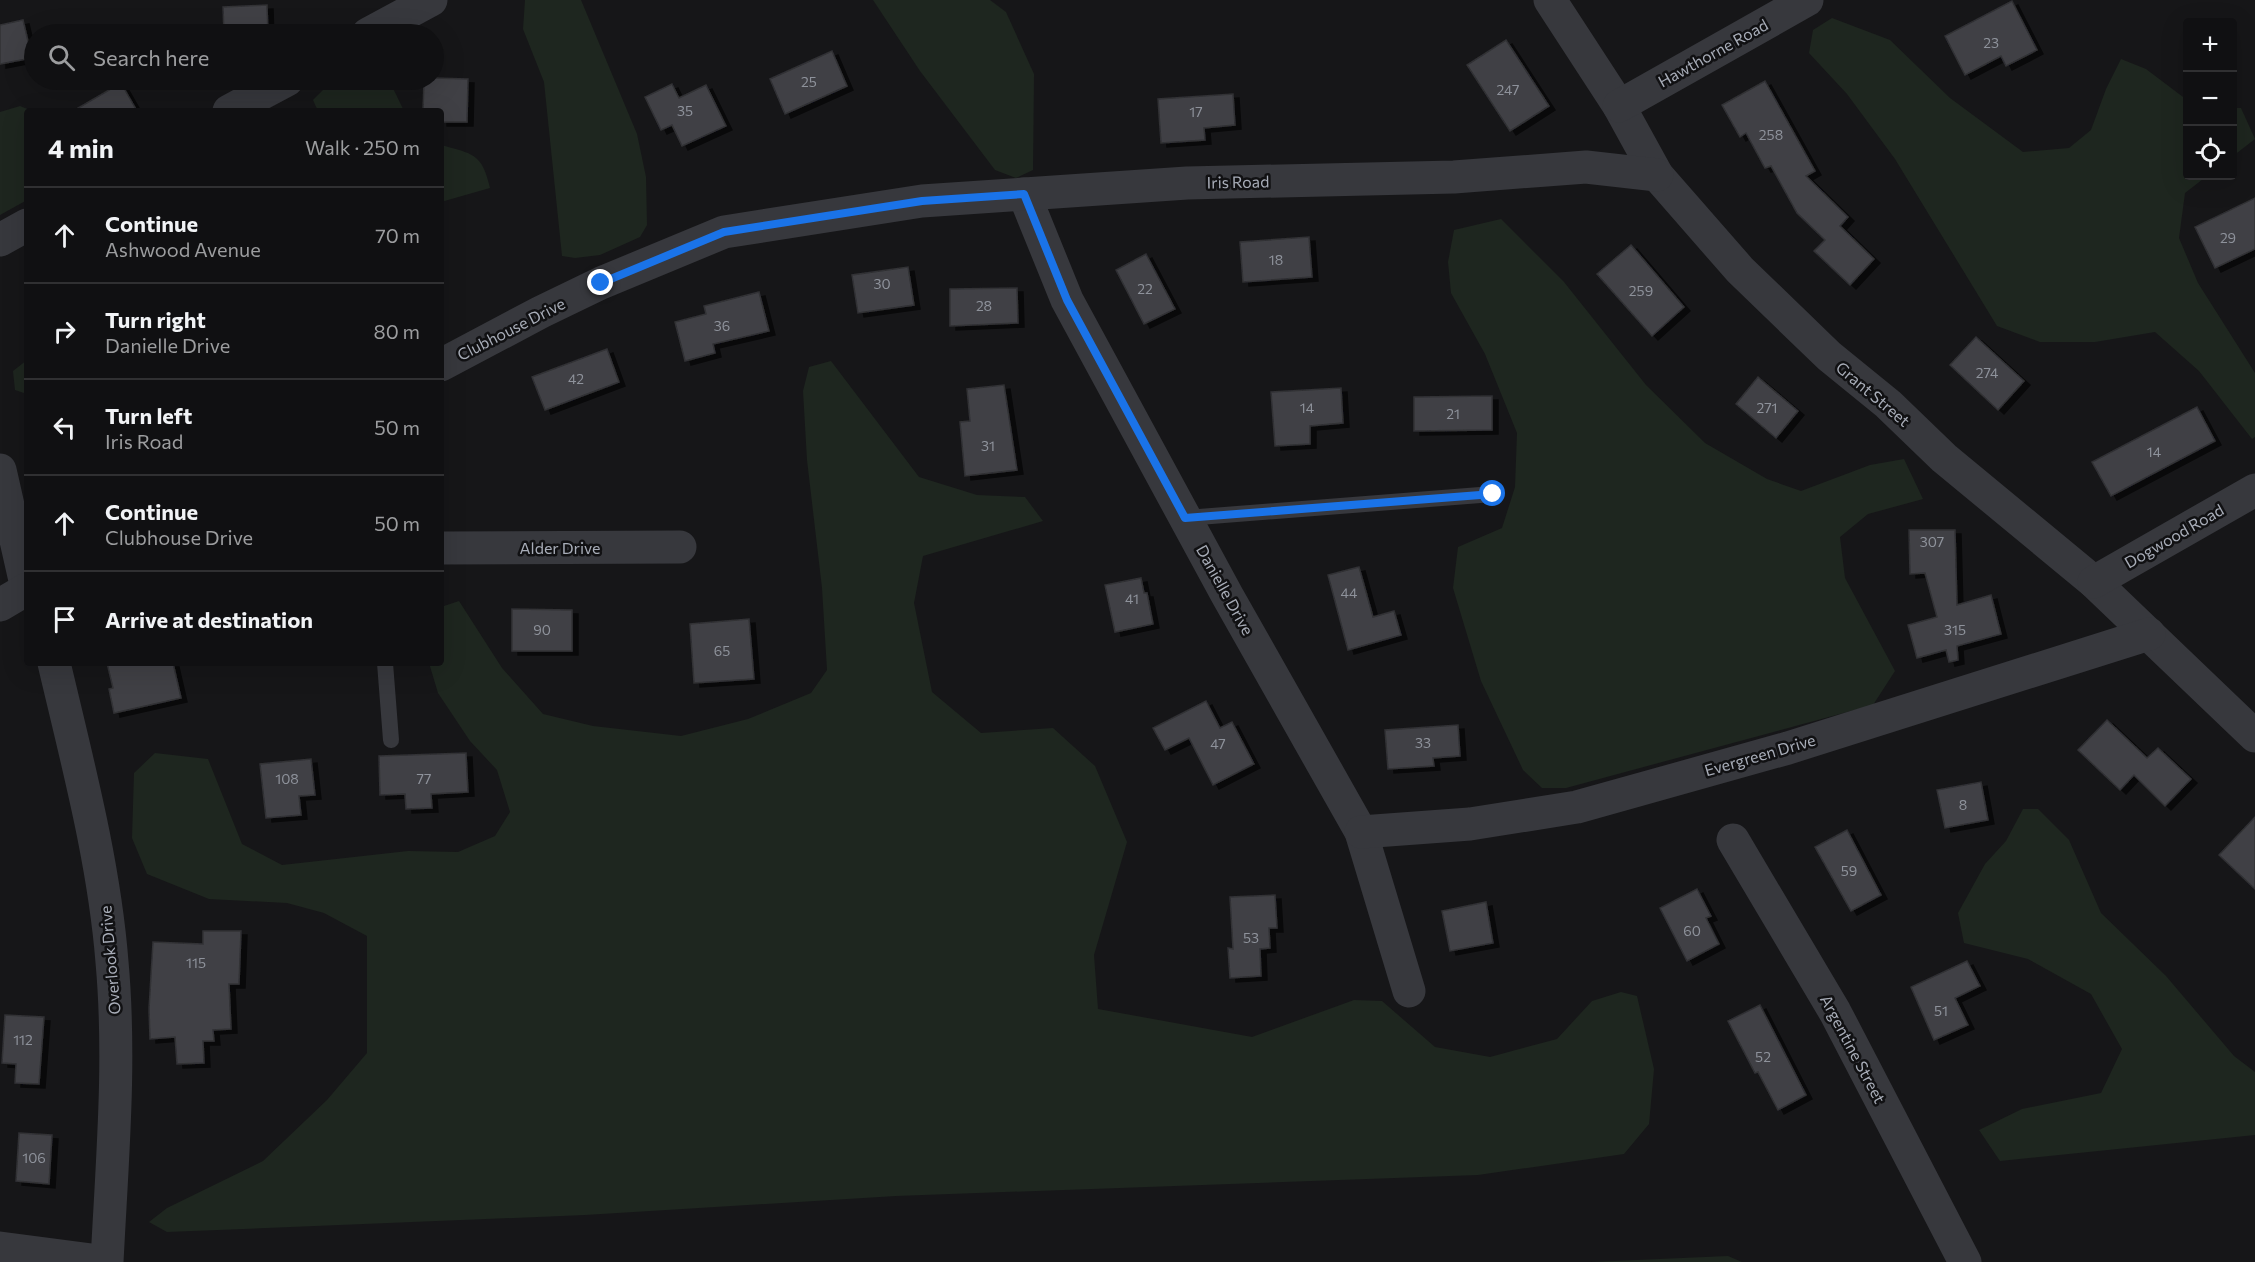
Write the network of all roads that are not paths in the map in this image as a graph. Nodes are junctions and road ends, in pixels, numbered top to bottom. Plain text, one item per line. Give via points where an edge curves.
1 (431, 0) edge
2 (1550, 0) edge
3 (1808, 0) edge
4 (387, 24) edge
5 (269, 90) edge
6 (1619, 106) junction
7 (236, 108) edge
8 (1657, 175) junction
9 (1024, 194) junction
10 (820, 217) joint
11 (24, 227) edge
12 (0, 240) edge
13 (444, 363) edge
14 (0, 470) edge
15 (2255, 490) edge
16 (1493, 494) dead end
17 (1185, 518) junction
18 (680, 547) dead end
19 (444, 548) edge
20 (24, 576) edge
21 (2094, 582) junction
22 (24, 591) edge
23 (0, 605) edge
24 (2149, 634) junction
25 (55, 666) edge
26 (385, 666) edge
27 (2255, 736) edge
28 (391, 740) dead end
29 (1361, 832) junction
30 (1734, 840) dead end
31 (1409, 991) dead end
32 (0, 1248) edge
33 (107, 1262) edge
34 (1965, 1262) edge

1 - 4 street
2 - 6 street, Grant Street
3 - 6 street, Hawthorne Road
5 - 7 street
6 - 8 street, Grant Street
8 - 9 street, Iris Road via 1587,167 1454,177 1187,183
8 - 21 street, Grant Street via 1740,270 1829,356
9 - 10 street, Iris Road via 922,201
9 - 17 street, Danielle Drive via 1067,300
10 - 13 street, Clubhouse Drive via 724,232 601,283
11 - 12 street
14 - 20 street
15 - 21 street, Dogwood Road
16 - 17 lane
17 - 29 street, Danielle Drive
18 - 19 street, Alder Drive
21 - 24 street, Grant Street
22 - 23 street
24 - 27 street, Grant Street
24 - 29 street, Evergreen Drive via 1788,748 1577,807 1470,824
25 - 33 street, Overlook Drive via 107,912 112,962 117,1053
26 - 28 lane
29 - 31 street, Danielle Drive
30 - 34 street, Argentine Street via 1834,1012
32 - 33 street

